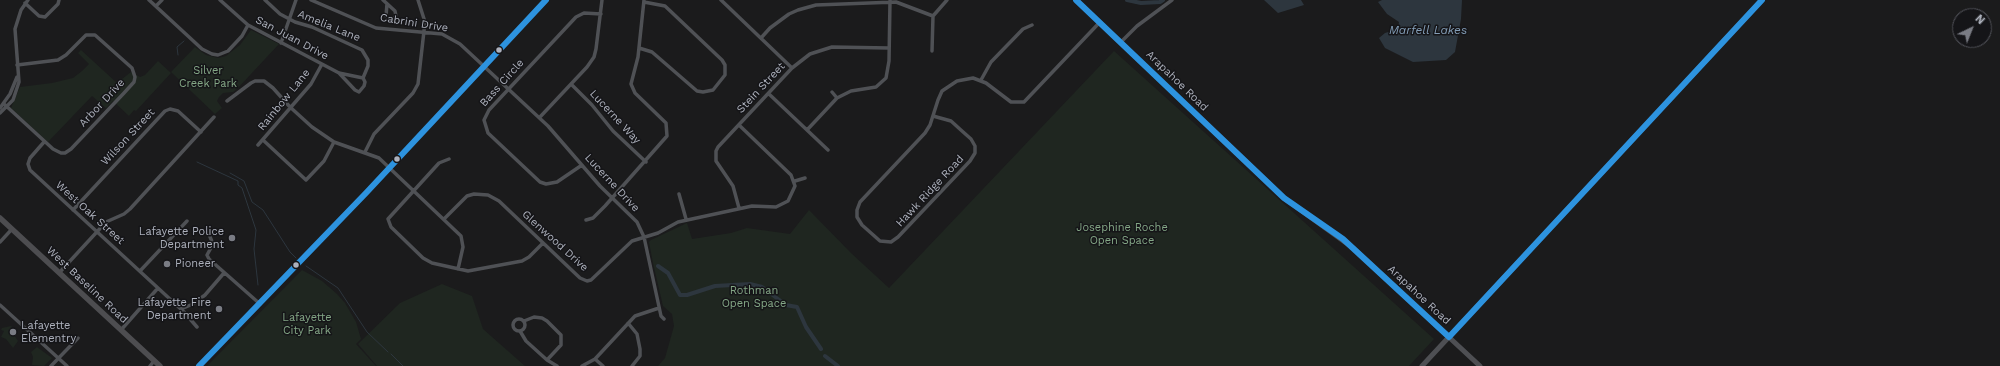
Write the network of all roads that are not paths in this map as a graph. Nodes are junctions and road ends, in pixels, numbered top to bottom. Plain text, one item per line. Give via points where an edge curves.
1 (60, 0) edge
2 (149, 0) edge
3 (162, 0) edge
4 (220, 0) edge
5 (265, 0) edge
6 (296, 0) edge
7 (311, 0) edge
8 (383, 0) edge
9 (418, 0) edge
10 (546, 0) edge
11 (602, 0) edge
12 (721, 0) edge
13 (816, 0) edge
14 (947, 0) edge
15 (1076, 0) edge
16 (1172, 0) edge
17 (1762, 0) edge
18 (644, 1) edge
19 (890, 1) junction
20 (27, 2) edge
21 (387, 4) dead end
22 (816, 5) junction
23 (156, 6) junction
24 (601, 14) junction
25 (933, 16) junction
26 (289, 19) junction
27 (1100, 22) junction
28 (248, 25) junction
29 (1032, 25) dead end
30 (424, 32) junction
31 (761, 38) junction
32 (1121, 42) junction
33 (281, 43) junction
34 (639, 48) junction
35 (889, 48) junction
36 (932, 51) dead end
37 (322, 64) junction
38 (17, 65) junction
39 (484, 66) junction
40 (792, 68) junction
41 (339, 73) junction
42 (363, 78) junction
43 (981, 80) junction
44 (571, 84) junction
45 (508, 89) junction
46 (832, 92) dead end
47 (769, 94) junction
48 (837, 98) junction
49 (227, 101) dead end
50 (5, 106) junction
51 (290, 107) junction
52 (0, 108) edge
53 (0, 113) edge
54 (933, 116) junction
55 (214, 117) dead end
56 (540, 117) junction
57 (738, 125) junction
58 (807, 130) junction
59 (202, 132) junction
60 (263, 140) junction
61 (44, 142) junction
62 (334, 142) junction
63 (258, 145) dead end
64 (828, 150) dead end
65 (365, 152) junction
66 (448, 159) dead end
67 (646, 162) junction
68 (582, 165) junction
69 (390, 167) junction
70 (805, 178) dead end
71 (794, 181) junction
72 (414, 190) junction
73 (679, 194) dead end
74 (612, 198) junction
75 (739, 208) junction
76 (73, 210) junction
77 (0, 218) edge
78 (444, 219) junction
79 (686, 219) junction
80 (586, 220) dead end
81 (187, 221) dead end
82 (12, 229) junction
83 (97, 231) junction
84 (208, 232) dead end
85 (644, 237) junction
86 (0, 242) edge
87 (543, 242) junction
88 (458, 269) junction
89 (140, 271) junction
90 (59, 273) junction
91 (224, 273) junction
92 (158, 288) junction
93 (0, 304) edge
94 (260, 304) junction
95 (659, 308) junction
96 (181, 309) junction
97 (664, 319) dead end
98 (524, 321) junction
99 (628, 323) junction
100 (197, 327) dead end
101 (121, 330) junction
102 (520, 331) junction
103 (1449, 336) junction
104 (78, 338) dead end
105 (58, 358) junction
106 (595, 359) junction
107 (547, 360) junction
108 (154, 361) junction
109 (51, 366) edge
110 (67, 366) edge
111 (150, 366) edge
112 (160, 366) edge
113 (199, 366) edge
114 (557, 366) edge
115 (582, 366) edge
116 (603, 366) edge
117 (632, 366) edge
118 (1422, 366) edge
119 (1480, 366) edge

1 - 20 street via 45,17 40,16
2 - 23 street
3 - 23 street
4 - 28 street, San Juan Drive
5 - 26 street, Amelia Lane
6 - 26 street
7 - 30 street, Cabrini Drive via 376,28
8 - 21 street
9 - 30 street via 423,11
10 - 39 street
11 - 24 street
12 - 31 street
13 - 22 street
14 - 25 street
15 - 27 main road, Arapahoe Road
16 - 32 street via 1137,26
17 - 103 main road
18 - 34 street
18 - 34 street via 665,6 722,60 725,75 713,90 697,91 652,52
19 - 22 street
19 - 25 street
19 - 35 street
20 - 38 street via 17,19 15,29
22 - 31 street via 789,14
23 - 28 street via 202,49 212,54 218,55 228,51
24 - 44 street via 594,57
24 - 45 street, Bass Circle via 584,12 576,17
25 - 36 street
26 - 33 street
26 - 42 street, Amelia Lane via 362,50 368,66
27 - 32 main road, Arapahoe Road
27 - 43 street via 1024,102 1011,102
28 - 33 street, San Juan Drive
29 - 43 street via 1023,28 992,62
30 - 39 street, Cabrini Drive via 442,34 453,39
30 - 65 street via 418,84 413,93 374,134
31 - 40 street
32 - 103 main road, Arapahoe Road via 1284,198 1343,239
33 - 37 street, San Juan Drive
34 - 67 street via 631,79 633,90 663,120 668,132 666,140
35 - 40 street, Stein Street via 822,49 810,54
35 - 48 street via 888,70 882,83 870,89 851,91
37 - 41 street, San Juan Drive
37 - 51 street, Rainbow Lane via 310,84
38 - 50 street via 18,76
38 - 61 street, Arbor Drive via 58,60 90,34 99,36 135,72 134,82 71,150 60,153
39 - 45 street, Lucerne Drive
39 - 69 street
40 - 47 street, Stein Street
41 - 42 street, San Juan Drive
41 - 42 street, San Juan Drive via 350,87 359,92 364,86
43 - 54 street, Hawk Ridge Road via 965,79 950,84 942,91
44 - 56 street
44 - 67 street, Lucerne Way via 613,131
45 - 56 street, Lucerne Drive
45 - 68 street, Bass Circle via 486,115 488,133 536,179 546,184 557,182
46 - 48 street
47 - 57 street, Stein Street
47 - 58 street
48 - 58 street
49 - 51 street via 251,83 259,81 268,83
50 - 52 street
50 - 53 street
50 - 61 street, Arbor Drive
51 - 60 street, Rainbow Lane
51 - 62 street
54 - 54 street, Hawk Ridge Road via 925,133 860,202 857,217 880,241 891,242 898,238 975,153 971,139 962,130 950,121
55 - 59 street
56 - 68 street, Lucerne Drive
57 - 71 street via 791,175
57 - 75 street, Stein Street via 718,147 715,156 733,186
58 - 64 street
59 - 76 street, Wilson Street via 178,111 165,110
59 - 83 street via 130,209 111,218
60 - 62 street via 306,180 324,161
60 - 63 street, Rainbow Lane
61 - 76 street, West Oak Street via 30,158 30,170
62 - 65 street
65 - 69 street via 379,158
66 - 72 street via 439,163
67 - 74 street
68 - 74 street, Lucerne Drive
69 - 72 street
69 - 94 street
70 - 71 street
71 - 75 street, Glenwood Drive via 791,197 782,205 769,208
72 - 78 street
72 - 88 street via 390,215 390,227 428,261
73 - 79 street
74 - 80 street via 593,218
74 - 85 street, Lucerne Drive via 637,222
75 - 79 street, Glenwood Drive
76 - 83 street, West Oak Street
77 - 82 main road, West Baseline Road
78 - 87 street, Glenwood Drive via 462,200 482,193 494,198
78 - 88 street via 463,241
79 - 85 street, Glenwood Drive
81 - 89 street
82 - 86 street
82 - 90 main road, West Baseline Road
83 - 89 street, West Oak Street
83 - 90 street
84 - 91 street via 213,244 209,259
85 - 87 street, Glenwood Drive via 626,245 595,278 587,281 580,278
85 - 95 street, Lucerne Drive
87 - 88 street via 522,261 468,271
89 - 92 street, West Oak Street
90 - 101 main road, West Baseline Road
91 - 94 street
91 - 96 street via 205,295
92 - 96 street, West Oak Street
92 - 101 street
93 - 105 street
94 - 113 street
95 - 97 street, Lucerne Drive
95 - 99 street via 635,316
96 - 100 street, West Oak Street
98 - 102 street via 524,327
98 - 102 street via 518,318 512,324 514,329
98 - 107 street via 534,317 542,318 561,335 561,345
99 - 106 street
99 - 117 street via 637,334 640,349 640,356
101 - 108 main road, West Baseline Road
102 - 107 street via 526,341
103 - 118 main road
103 - 119 main road, Arapahoe Road
104 - 105 street
105 - 109 street
105 - 110 street
106 - 115 street
106 - 116 street
107 - 114 street
108 - 111 street
108 - 112 main road, West Baseline Road

